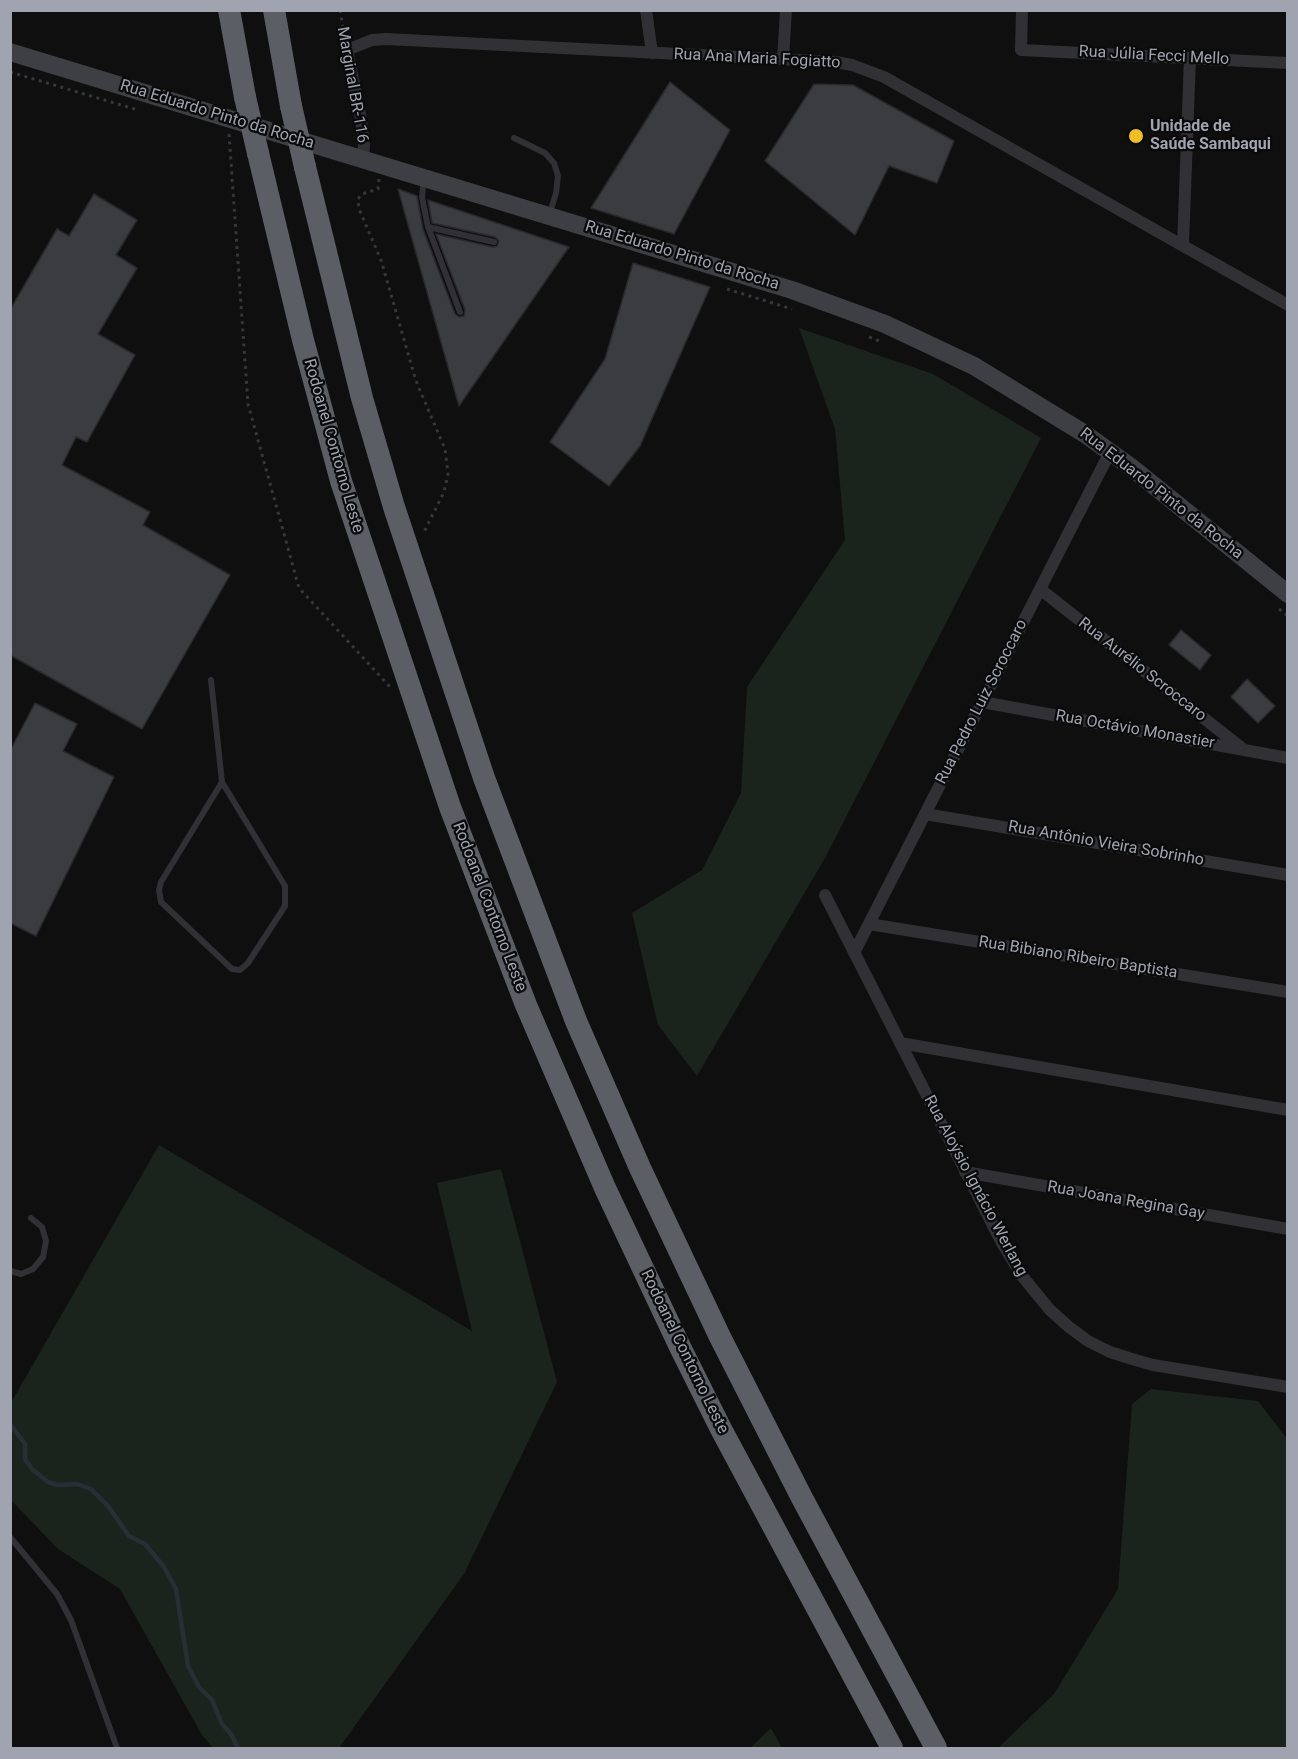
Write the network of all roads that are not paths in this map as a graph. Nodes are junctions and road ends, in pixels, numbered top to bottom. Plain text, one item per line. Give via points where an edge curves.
1 (229, 10) edge
2 (274, 10) edge
3 (646, 10) edge
4 (786, 10) edge
5 (1022, 10) edge
6 (347, 50) joint
7 (10, 52) edge
8 (652, 53) junction
9 (1190, 58) junction
10 (783, 59) junction
11 (1287, 63) edge
12 (514, 138) dead end
13 (363, 160) junction
14 (424, 178) junction
15 (549, 216) junction
16 (428, 227) junction
17 (494, 242) dead end
18 (1183, 245) junction
19 (1287, 305) edge
20 (460, 312) dead end
21 (1110, 452) junction
22 (1040, 589) junction
23 (1287, 594) edge
24 (211, 680) dead end
25 (982, 702) junction
26 (1244, 750) junction
27 (1287, 758) edge
28 (222, 782) junction
29 (925, 814) junction
30 (1287, 875) edge
31 (825, 895) dead end
32 (869, 924) junction
33 (854, 953) junction
34 (1287, 992) edge
35 (900, 1043) junction
36 (1287, 1110) edge
37 (965, 1172) junction
38 (31, 1218) dead end
39 (1287, 1229) edge
40 (10, 1271) edge
41 (1287, 1387) edge
42 (10, 1538) edge
43 (117, 1749) edge
44 (892, 1749) edge
45 (936, 1749) edge

1 - 44 highway, Rodoanel Contorno Leste, bridge via 258,153 341,481 450,807 518,984 604,1188 722,1429
2 - 45 highway, bridge via 291,106 362,398 502,829 606,1093 720,1337
3 - 8 street
4 - 10 street
5 - 9 street, Rua Júlia Fecci Mello via 1022,50
6 - 8 street, Rua Ana Maria Fogiatto via 386,39
6 - 13 street, Marginal BR-116 via 363,131
7 - 13 main road, Rua Eduardo Pinto da Rocha via 228,126
8 - 10 street, Rua Ana Maria Fogiatto
9 - 11 street, Rua Júlia Fecci Mello
9 - 18 street
10 - 18 street, Rua Ana Maria Fogiatto via 852,65 884,77
12 - 15 lane via 545,153 554,163 558,176
13 - 14 main road, Rua Eduardo Pinto da Rocha
14 - 15 main road, Rua Eduardo Pinto da Rocha
14 - 16 lane via 422,197
15 - 21 main road, Rua Eduardo Pinto da Rocha via 792,290 885,324 974,366
16 - 17 lane
16 - 20 lane
18 - 19 street, Rua Ana Maria Fogiatto
21 - 22 street, Rua Pedro Luiz Scroccaro
21 - 23 main road, Rua Eduardo Pinto da Rocha
22 - 25 street, Rua Pedro Luiz Scroccaro
22 - 26 street, Rua Aurélio Scroccaro
24 - 28 lane
25 - 26 street, Rua Octávio Monastier
25 - 29 street, Rua Pedro Luiz Scroccaro
26 - 27 street, Rua Octávio Monastier
28 - 28 lane via 285,886 285,906 240,970 232,969 182,923 161,902 159,891
29 - 30 street, Rua Antônio Vieira Sobrinho
29 - 32 street, Rua Pedro Luiz Scroccaro
31 - 33 street, Rua Aloýsio Ignácio Werlang
32 - 33 street, Rua Pedro Luiz Scroccaro
32 - 34 street, Rua Bibiano Ribeiro Baptista
33 - 35 street, Rua Aloýsio Ignácio Werlang
35 - 36 street
35 - 37 street, Rua Aloýsio Ignácio Werlang
37 - 39 street, Rua Joana Regina Gay
37 - 41 street, Rua Aloýsio Ignácio Werlang via 1022,1276 1050,1310 1088,1341 1153,1365
38 - 40 lane via 42,1227 46,1241 43,1257 27,1272
42 - 43 lane via 57,1594 71,1620

